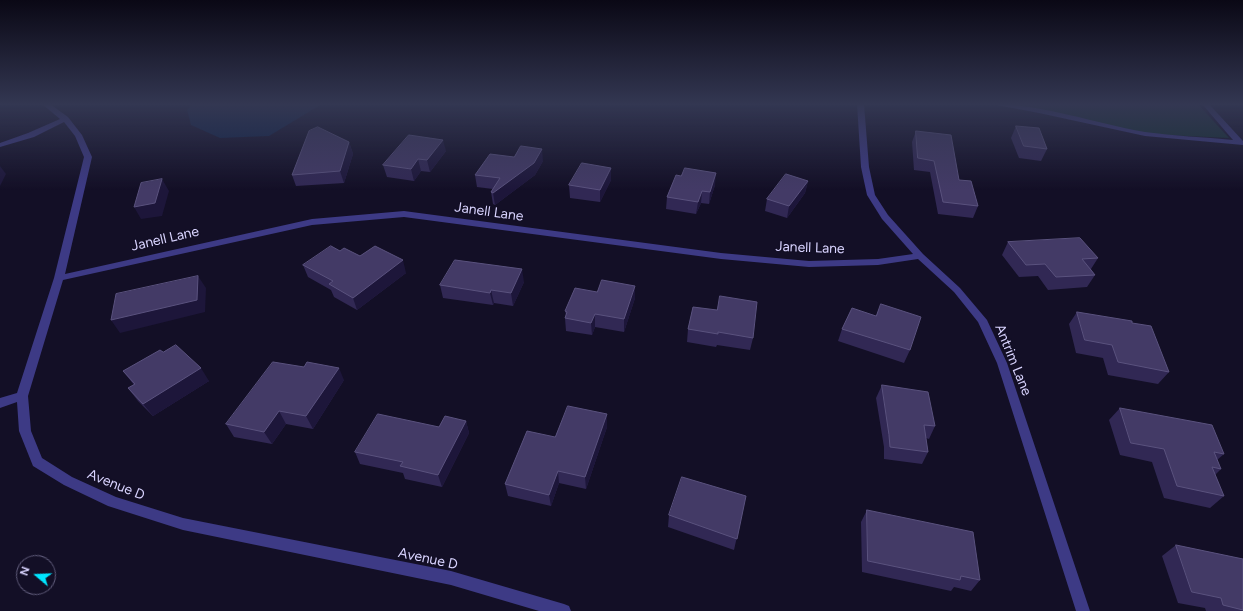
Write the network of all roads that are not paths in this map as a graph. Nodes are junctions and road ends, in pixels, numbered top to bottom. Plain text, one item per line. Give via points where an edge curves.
1 (36, 133) edge
2 (76, 133) edge
3 (862, 133) edge
4 (1138, 133) edge
5 (1232, 133) edge
6 (1242, 143) edge
7 (0, 145) edge
8 (920, 256) junction
9 (60, 278) junction
10 (22, 396) junction
11 (0, 403) edge
12 (564, 611) edge
13 (1083, 611) edge

1 - 7 street
2 - 9 street, Avenue D via 88,157
3 - 8 street, Antrim Lane via 865,167 871,195 885,217
4 - 6 street
5 - 6 street
8 - 9 street, Janell Lane via 878,262 809,264 721,256 404,214 312,222
8 - 13 street, Antrim Lane via 957,290 982,320 1002,363
9 - 10 street, Avenue D
10 - 11 street
10 - 12 street, Avenue D via 25,431 37,462 68,481 113,502 183,524 451,578

